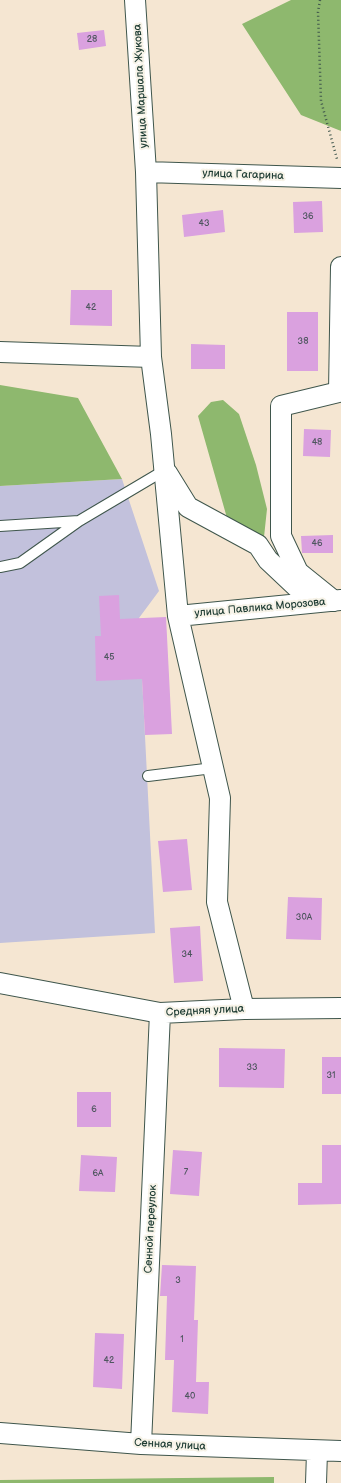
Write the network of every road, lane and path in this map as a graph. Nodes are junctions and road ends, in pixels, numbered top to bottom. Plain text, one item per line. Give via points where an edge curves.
1 (135, 0) edge
2 (320, 0) edge
3 (340, 171) edge
4 (146, 172) junction
5 (341, 267) edge
6 (0, 352) edge
7 (152, 357) junction
8 (340, 392) edge
9 (165, 470) junction
10 (78, 521) junction
11 (0, 526) edge
12 (0, 567) edge
13 (338, 600) edge
14 (178, 616) junction
15 (213, 768) junction
16 (148, 776) dead end
17 (0, 983) edge
18 (341, 1008) edge
19 (244, 1009) junction
20 (160, 1013) junction
21 (0, 1433) edge
22 (141, 1444) junction
23 (341, 1451) edge
24 (317, 1452) junction
25 (316, 1483) edge

1 - 4 street, улица Маршала Жукова
2 - 3 path via 318,12 321,101
3 - 4 street, улица Гагарина
4 - 7 street, улица Маршала Жукова
5 - 8 street
6 - 7 street
7 - 9 street, улица Маршала Жукова
8 - 13 street via 281,406 281,536 298,572
9 - 10 lane
9 - 13 street via 188,507 258,545 268,560 301,592
9 - 14 street, улица Маршала Жукова
10 - 11 lane
10 - 12 lane via 20,562
13 - 14 street, улица Павлика Морозова
14 - 15 street, улица Маршала Жукова
15 - 16 lane
15 - 19 street, улица Маршала Жукова via 220,798 217,902
17 - 20 street, Средняя улица
18 - 19 street, Средняя улица
19 - 20 street, Средняя улица
20 - 22 street, Сенной переулок
21 - 22 street, Сенная улица
22 - 24 street, Сенная улица
23 - 24 street, Сенная улица
24 - 25 street

